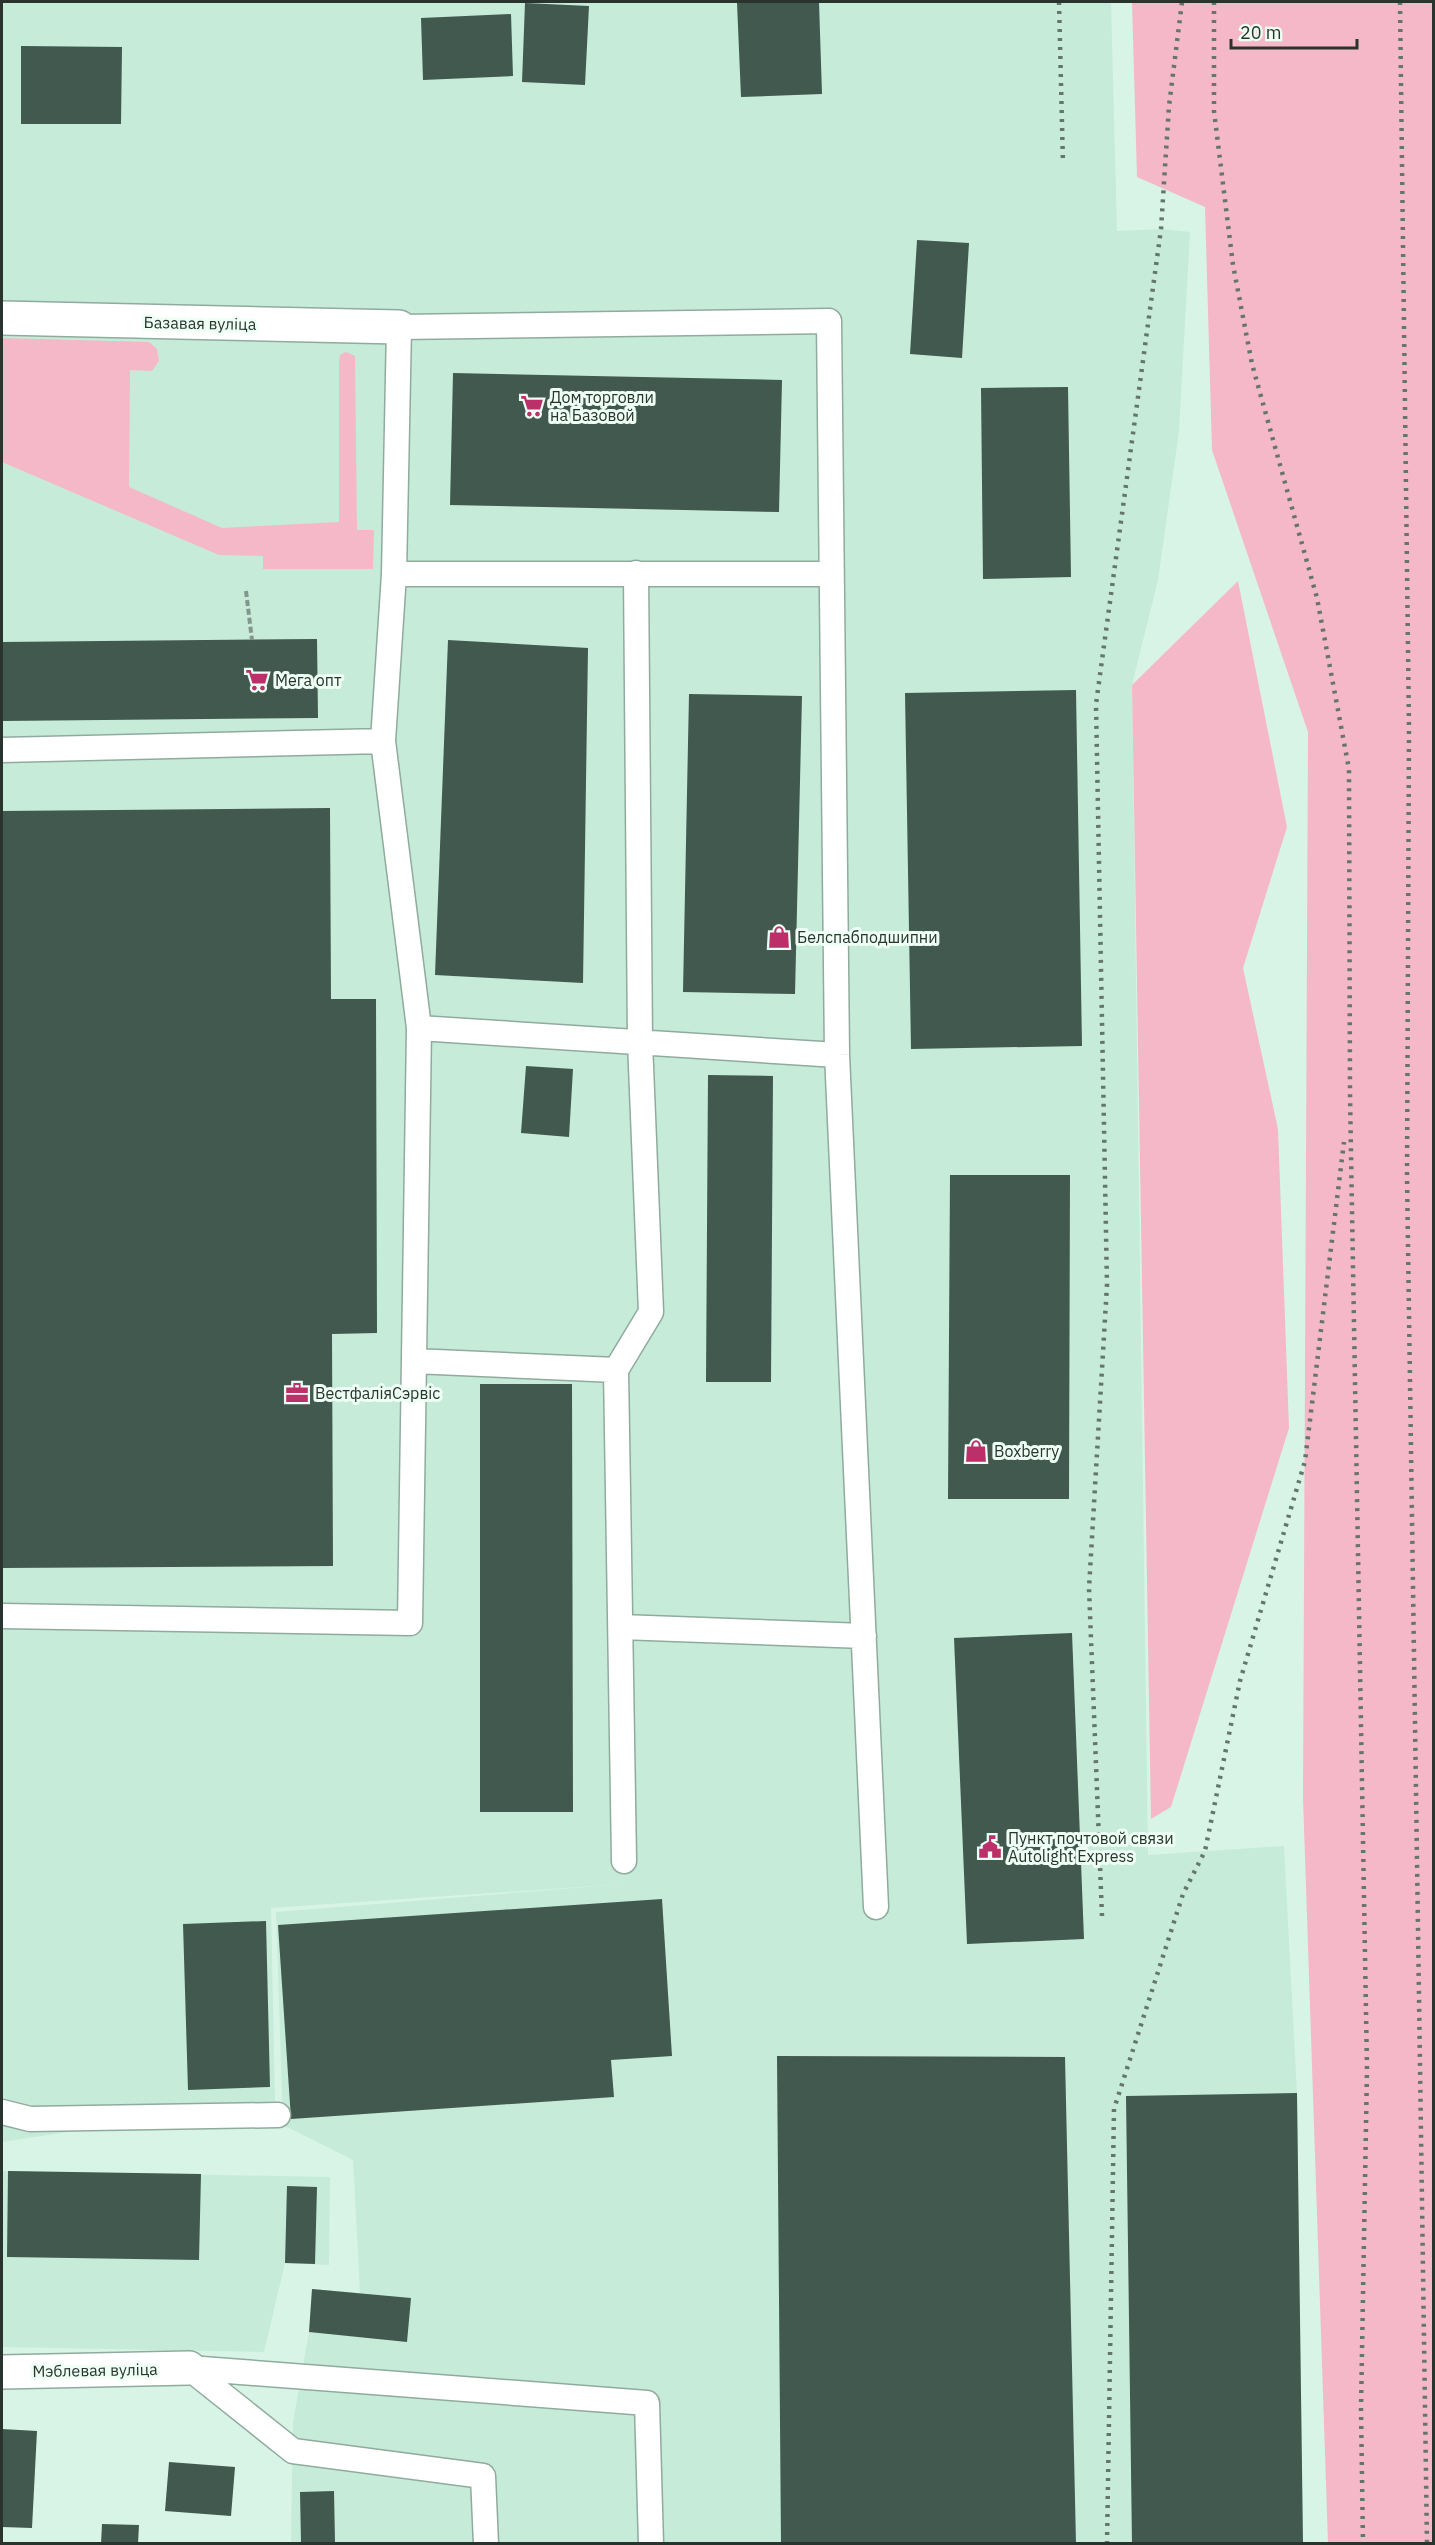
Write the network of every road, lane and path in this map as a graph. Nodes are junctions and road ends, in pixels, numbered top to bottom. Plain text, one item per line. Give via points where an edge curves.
1 (2, 318) edge
2 (399, 327) junction
3 (636, 573) junction
4 (394, 574) junction
5 (831, 574) junction
6 (246, 591) dead end
7 (252, 640) dead end
8 (383, 741) junction
9 (2, 750) edge
10 (419, 1028) junction
11 (640, 1042) junction
12 (837, 1055) junction
13 (414, 1361) junction
14 (616, 1370) junction
15 (2, 1616) edge
16 (621, 1627) junction
17 (864, 1636) junction
18 (624, 1861) dead end
19 (876, 1907) dead end
20 (2, 2112) edge
21 (278, 2115) dead end
22 (189, 2368) junction
23 (2, 2372) edge
24 (486, 2544) edge
25 (651, 2544) edge

1 - 2 street, Базавая вуліца
2 - 4 lane
2 - 5 lane via 829,321
3 - 4 lane
3 - 5 lane
3 - 11 lane
4 - 8 lane
5 - 12 lane
6 - 7 path
8 - 9 lane
8 - 10 lane
10 - 11 lane
10 - 13 lane
11 - 12 lane
11 - 14 lane via 651,1312
12 - 17 lane
13 - 14 lane
13 - 15 lane via 410,1623
14 - 16 lane
16 - 17 lane
16 - 18 lane
17 - 19 lane
20 - 21 lane via 30,2119
22 - 23 street, Мэблевая вуліца
22 - 24 lane via 293,2451 483,2476
22 - 25 lane via 647,2403

